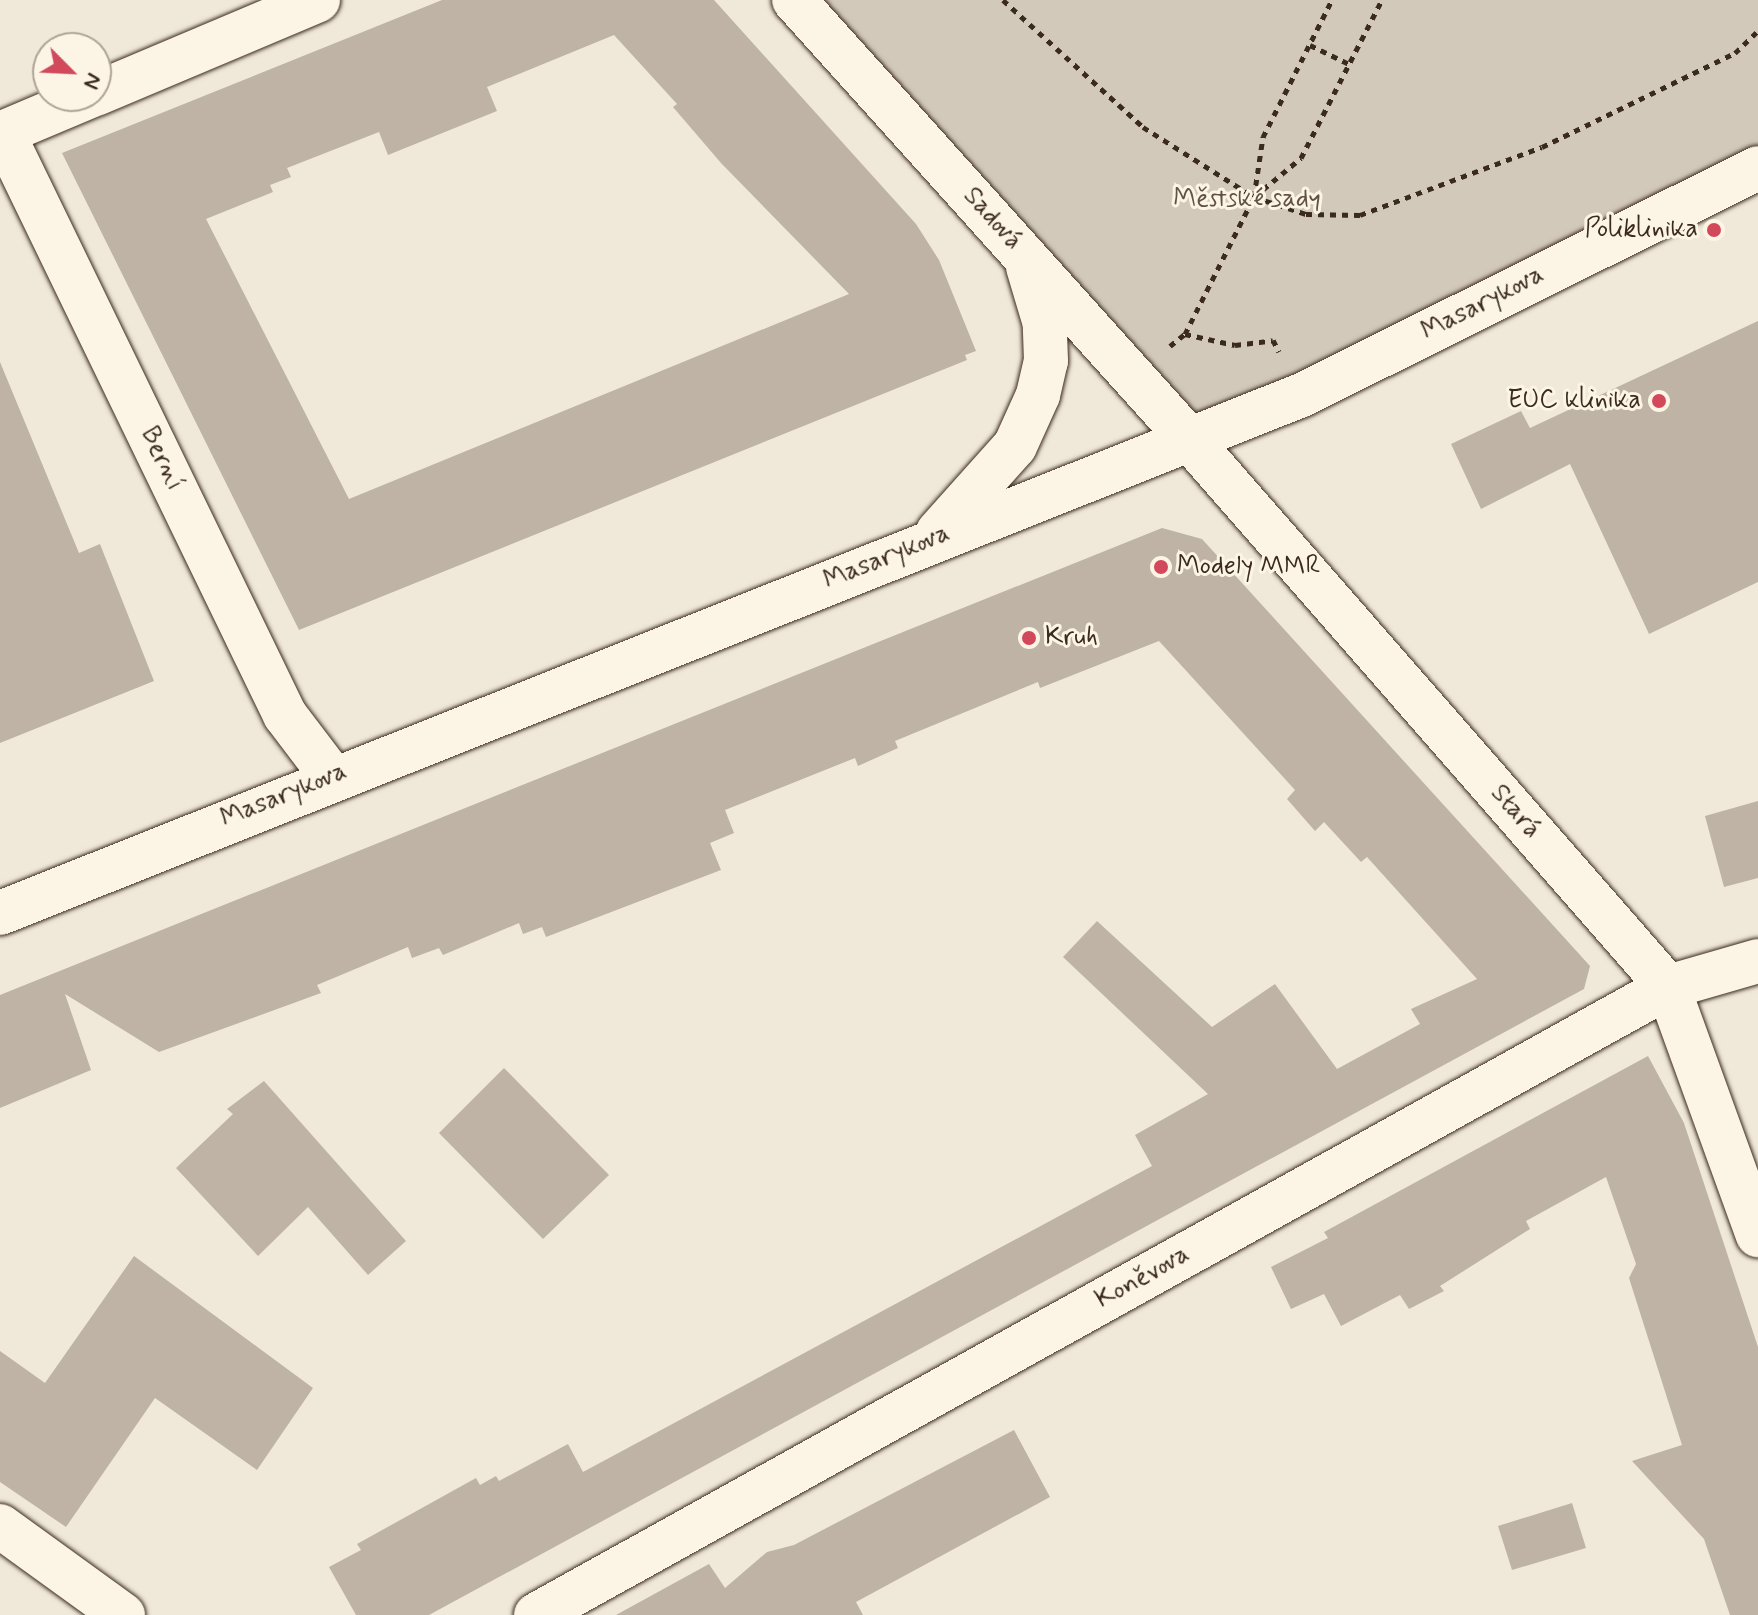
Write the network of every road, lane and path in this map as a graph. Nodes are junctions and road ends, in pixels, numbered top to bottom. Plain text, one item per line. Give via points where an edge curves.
1 (318, 0) edge
2 (794, 0) edge
3 (1003, 0) edge
4 (1332, 0) edge
5 (1382, 0) edge
6 (1758, 31) edge
7 (1310, 45) junction
8 (1349, 64) junction
9 (112, 87) edge
10 (52, 112) edge
11 (2, 133) edge
12 (1758, 168) edge
13 (1254, 197) junction
14 (1023, 254) junction
15 (1273, 340) dead end
16 (1189, 439) junction
17 (927, 542) junction
18 (332, 777) junction
19 (0, 913) edge
20 (1758, 961) edge
21 (1668, 987) junction
22 (1758, 1235) edge
23 (0, 1526) edge
24 (123, 1615) edge
25 (536, 1615) edge

1 - 9 street
2 - 14 street, Sadová
3 - 13 path via 1143,127
4 - 7 path
5 - 8 path
6 - 13 path via 1735,53 1542,147 1360,215 1306,214
7 - 8 path
7 - 13 path via 1263,137
8 - 13 path via 1301,158
10 - 11 street
11 - 18 street, Berní via 285,715
12 - 16 street, Masarykova via 1302,395
13 - 15 path via 1185,334 1235,345
14 - 16 street, Sadová
14 - 17 street via 1045,324 1046,361 1038,395 1028,423 998,468
16 - 17 street, Masarykova
16 - 21 street, Stará
17 - 18 street, Masarykova
18 - 19 street, Masarykova
20 - 21 street, Koněvova
21 - 22 street, Stará
21 - 25 street, Koněvova
23 - 24 street

